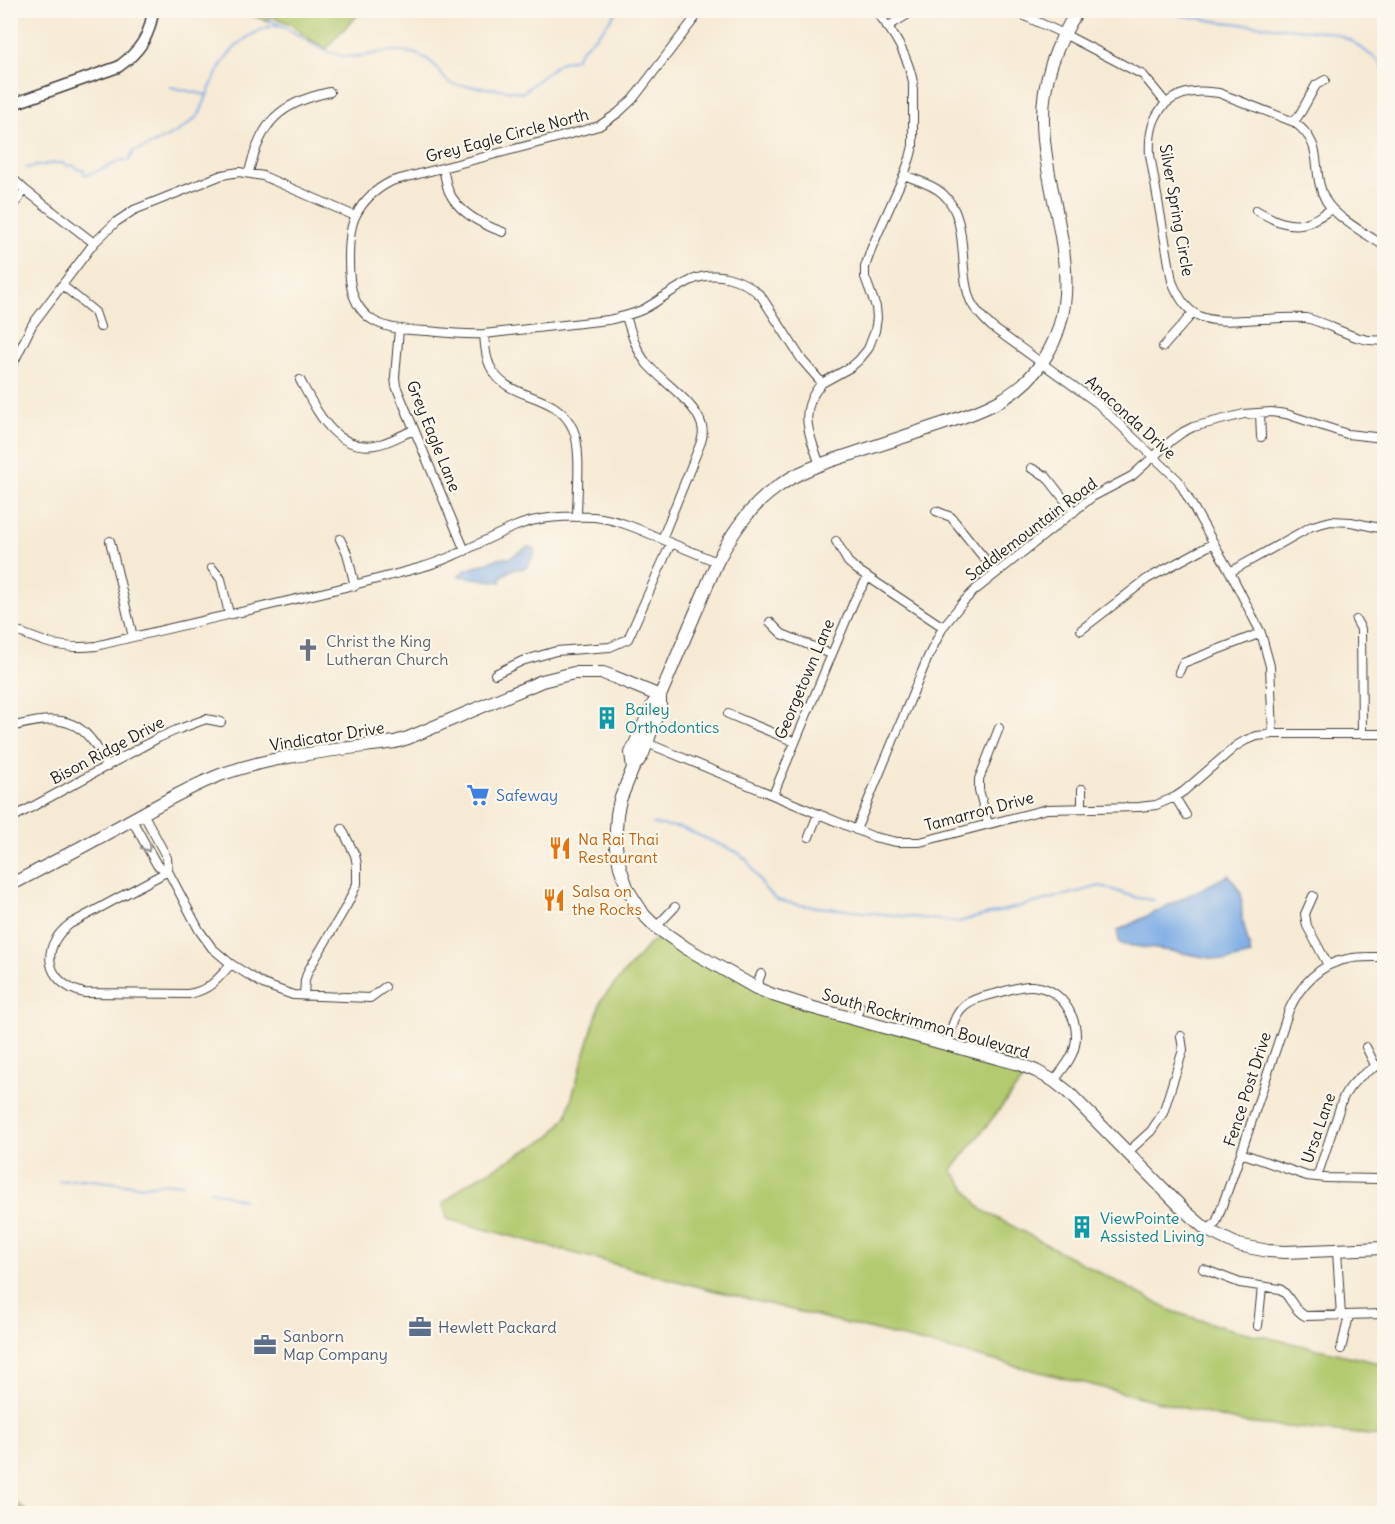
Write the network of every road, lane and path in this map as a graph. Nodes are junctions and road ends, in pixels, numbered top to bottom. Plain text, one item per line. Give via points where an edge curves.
1 (153, 10) edge
2 (701, 10) edge
3 (874, 10) edge
4 (915, 10) edge
5 (1010, 10) edge
6 (1078, 10) edge
7 (887, 27) junction
8 (1064, 34) junction
9 (1325, 80) dead end
10 (330, 92) dead end
11 (1166, 103) junction
12 (10, 105) edge
13 (1294, 122) junction
14 (443, 168) junction
15 (249, 172) junction
16 (904, 175) junction
17 (10, 176) edge
18 (25, 190) junction
19 (1332, 208) junction
20 (10, 210) edge
21 (1256, 210) dead end
22 (355, 216) junction
23 (503, 232) dead end
24 (94, 243) junction
25 (1384, 246) edge
26 (62, 285) junction
27 (1193, 313) junction
28 (626, 316) junction
29 (100, 327) dead end
30 (399, 329) junction
31 (483, 334) junction
32 (1384, 340) edge
33 (1163, 347) dead end
34 (1042, 363) junction
35 (10, 370) edge
36 (300, 380) dead end
37 (822, 383) junction
38 (1260, 412) junction
39 (414, 430) junction
40 (1261, 437) dead end
41 (1384, 438) edge
42 (1152, 457) junction
43 (820, 465) junction
44 (1031, 468) dead end
45 (936, 511) dead end
46 (1074, 512) junction
47 (577, 517) junction
48 (1384, 529) edge
49 (340, 539) dead end
50 (836, 540) dead end
51 (110, 541) dead end
52 (666, 541) junction
53 (1214, 543) junction
54 (465, 551) junction
55 (717, 562) junction
56 (212, 568) dead end
57 (1230, 572) junction
58 (996, 573) junction
59 (868, 577) junction
60 (355, 586) junction
61 (229, 614) junction
62 (1356, 620) dead end
63 (770, 622) dead end
64 (943, 627) junction
65 (10, 628) edge
66 (1081, 630) dead end
67 (1261, 633) junction
68 (133, 637) junction
69 (831, 654) junction
70 (1179, 672) dead end
71 (495, 674) dead end
72 (660, 696) junction
73 (728, 714) dead end
74 (221, 722) dead end
75 (10, 727) edge
76 (999, 728) dead end
77 (1273, 734) junction
78 (1362, 734) junction
79 (1384, 734) edge
80 (795, 742) junction
81 (647, 743) junction
82 (107, 767) junction
83 (633, 768) junction
84 (1082, 789) dead end
85 (773, 795) junction
86 (1175, 797) junction
87 (1082, 808) junction
88 (818, 814) junction
89 (1186, 815) dead end
90 (137, 816) junction
91 (10, 819) edge
92 (988, 824) junction
93 (342, 830) dead end
94 (856, 830) junction
95 (809, 837) dead end
96 (168, 871) junction
97 (10, 885) edge
98 (1313, 896) dead end
99 (675, 907) dead end
100 (656, 927) junction
101 (1384, 957) edge
102 (231, 964) junction
103 (1328, 965) junction
104 (761, 975) dead end
105 (385, 987) dead end
106 (756, 988) junction
107 (304, 996) junction
108 (860, 1006) dead end
109 (856, 1019) junction
110 (1181, 1036) dead end
111 (948, 1044) junction
112 (1366, 1047) dead end
113 (1384, 1063) edge
114 (1376, 1067) junction
115 (1054, 1081) junction
116 (1128, 1152) junction
117 (1241, 1153) junction
118 (1317, 1177) junction
119 (1377, 1179) dead end
120 (1208, 1230) junction
121 (1384, 1248) edge
122 (1337, 1251) junction
123 (1203, 1269) dead end
124 (1262, 1287) junction
125 (1384, 1314) edge
126 (1345, 1316) junction
127 (1258, 1326) dead end
128 (1341, 1349) dead end

1 - 12 street via 145,39 118,67
2 - 14 street, Grey Eagle Circle North via 633,99 599,126
3 - 7 street
4 - 7 street
5 - 8 street
6 - 8 main road, South Rockrimmon Boulevard
7 - 16 street via 905,56 912,82 913,146
8 - 11 street via 1143,75
8 - 34 main road, South Rockrimmon Boulevard via 1045,87 1043,120 1065,263 1066,295 1058,330
9 - 13 street via 1316,86
10 - 15 street via 303,99 272,120 258,140
11 - 13 street via 1186,93 1219,93
11 - 27 street, Silver Spring Circle via 1152,127 1150,155 1172,281
13 - 19 street via 1311,138 1321,188
14 - 22 street, Grey Eagle Circle North via 392,181 368,198
14 - 23 street via 448,190 462,210
15 - 22 street
15 - 24 street via 223,175 134,210
16 - 34 street, Anaconda Drive via 943,193 954,210 966,285 976,311
16 - 37 street via 865,267 876,307 872,342 851,368
17 - 18 street
18 - 20 street
18 - 24 street
19 - 21 street via 1299,225 1282,223
19 - 25 street
22 - 30 street via 349,247 354,298 372,320
24 - 26 street
26 - 29 street via 95,312
26 - 35 street via 32,325
27 - 32 street via 1213,321 1306,318 1368,341
27 - 33 street
28 - 31 street
28 - 37 street via 695,279 731,278 760,296
28 - 52 street via 642,356 702,424 701,442
30 - 31 street
30 - 39 street, Grey Eagle Lane via 396,386
31 - 47 street via 486,358 496,377 520,393 550,404 573,429 578,452
34 - 42 street, Anaconda Drive via 1097,403
34 - 43 main road, South Rockrimmon Boulevard via 1010,395 985,409
36 - 39 street via 324,423 349,442 379,444
37 - 43 street via 811,398 807,416
38 - 40 street
38 - 41 street, Saddlemountain Road via 1286,414 1347,434
38 - 42 street, Saddlemountain Road via 1193,427
39 - 54 street, Grey Eagle Lane
42 - 46 street, Saddlemountain Road via 1132,476
42 - 53 street, Anaconda Drive via 1178,480
43 - 55 main road, South Rockrimmon Boulevard via 789,479 762,500 737,527
44 - 46 street via 1046,476
45 - 58 street via 951,517
46 - 58 street, Saddlemountain Road
47 - 52 street via 602,518
47 - 54 street via 526,523
48 - 57 street via 1331,521 1312,526
49 - 60 street
50 - 59 street via 848,562
51 - 68 street
52 - 55 street
52 - 71 street via 628,639 610,647 556,651
53 - 57 street, Anaconda Drive
53 - 66 street via 1147,579
54 - 60 street
55 - 72 main road, South Rockrimmon Boulevard
56 - 61 street via 221,579
57 - 67 street, Anaconda Drive
58 - 64 street, Saddlemountain Road via 963,602
59 - 64 street
59 - 69 street, Georgetown Lane
60 - 61 street
61 - 68 street
62 - 78 street via 1361,628
63 - 69 street via 782,634
64 - 94 street, Saddlemountain Road
65 - 68 street via 63,647 96,646
67 - 70 street via 1182,663
67 - 77 street, Anaconda Drive via 1270,666
69 - 80 street, Georgetown Lane
72 - 81 main road, South Rockrimmon Boulevard
72 - 83 main road, South Rockrimmon Boulevard via 632,753
72 - 90 main road, Vindicator Drive via 603,673 559,676 408,738 278,759 234,771
73 - 80 street
74 - 82 street, Bison Ridge Drive via 206,719 179,729
75 - 82 street via 44,720 65,722 93,742
76 - 92 street via 979,779
77 - 78 street, Tamarron Drive
77 - 86 street, Tamarron Drive via 1257,736 1236,746
78 - 79 street, Tamarron Drive
80 - 85 street, Georgetown Lane
81 - 83 main road, South Rockrimmon Boulevard
81 - 85 street, Tamarron Drive
82 - 91 street, Bison Ridge Drive
83 - 100 main road, South Rockrimmon Boulevard via 620,800 616,847 628,890
84 - 87 street
85 - 88 street, Tamarron Drive
86 - 87 street, Tamarron Drive via 1148,807
86 - 89 street
87 - 92 street, Tamarron Drive via 1047,809
88 - 94 street, Tamarron Drive
88 - 95 street
90 - 96 street via 167,858
90 -> 96 street via 157,865
90 - 97 main road, Vindicator Drive
92 - 94 street, Tamarron Drive via 909,843 884,840
93 - 107 street via 355,855 357,884 308,971
96 - 102 street via 205,939
96 - 102 street via 63,929 51,949 57,978 68,988 84,993 188,994 212,985
98 - 103 street via 1305,914 1307,926
99 - 100 street
100 - 106 main road, South Rockrimmon Boulevard
101 - 103 street via 1348,958
102 - 107 street via 274,989
103 - 117 street, Fence Post Drive via 1302,987 1288,1010
104 - 106 street
105 - 107 street via 370,998
106 - 109 main road, South Rockrimmon Boulevard
108 - 109 street
109 - 111 main road, South Rockrimmon Boulevard
110 - 116 street via 1183,1050 1163,1113 1151,1131
111 - 115 main road, South Rockrimmon Boulevard via 1019,1064
111 - 115 street via 958,1012 972,1000 1019,987 1050,987 1072,1016 1076,1035 1071,1056
112 - 114 street
113 - 114 street, Ursa Lane
114 - 118 street, Ursa Lane via 1356,1079 1343,1098
115 - 116 main road, South Rockrimmon Boulevard
116 - 120 main road, South Rockrimmon Boulevard
117 - 118 street
117 - 120 street, Fence Post Drive via 1216,1223
118 - 119 street
120 - 122 main road, South Rockrimmon Boulevard via 1238,1245 1268,1251
121 - 122 main road, South Rockrimmon Boulevard
122 - 126 street
123 - 124 street
124 - 126 street via 1285,1292 1295,1310 1305,1316
124 - 127 street
125 - 126 street
126 - 128 street

